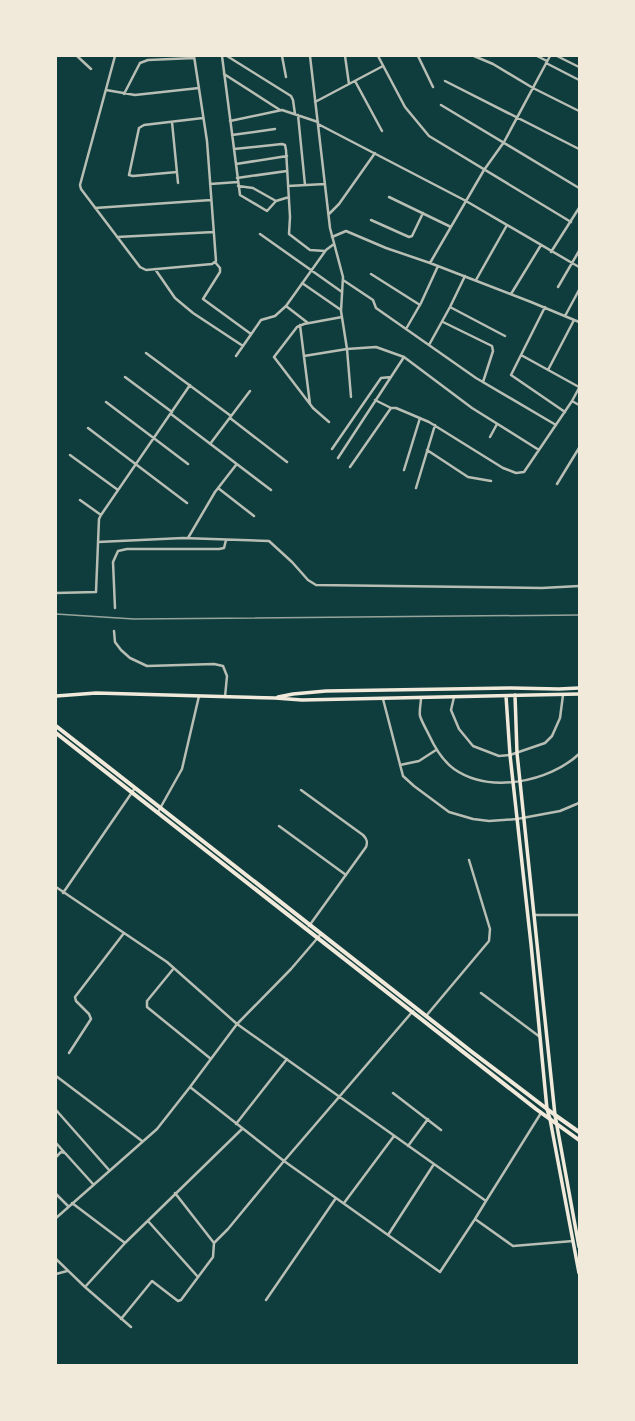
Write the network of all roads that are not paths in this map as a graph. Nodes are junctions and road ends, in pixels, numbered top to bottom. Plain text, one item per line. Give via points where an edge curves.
1 (77, 56) edge
2 (115, 56) edge
3 (222, 56) edge
4 (227, 56) edge
5 (282, 56) edge
6 (310, 56) edge
7 (345, 56) edge
8 (378, 56) edge
9 (418, 56) edge
10 (474, 56) edge
11 (537, 56) edge
12 (550, 56) edge
13 (557, 56) edge
14 (194, 57) edge
15 (547, 62) junction
16 (383, 66) junction
17 (579, 67) edge
18 (91, 69) dead end
19 (224, 74) junction
20 (286, 77) dead end
21 (355, 80) junction
22 (579, 80) edge
23 (445, 81) dead end
24 (349, 84) junction
25 (433, 87) dead end
26 (199, 88) junction
27 (533, 88) junction
28 (106, 90) junction
29 (124, 94) junction
30 (316, 102) junction
31 (441, 104) dead end
32 (281, 110) junction
33 (579, 111) edge
34 (297, 114) junction
35 (203, 118) junction
36 (517, 118) junction
37 (230, 121) junction
38 (172, 122) junction
39 (318, 122) junction
40 (274, 129) dead end
41 (382, 131) dead end
42 (232, 135) junction
43 (504, 142) junction
44 (579, 149) edge
45 (234, 150) junction
46 (375, 153) junction
47 (287, 156) junction
48 (236, 164) junction
49 (484, 170) junction
50 (287, 171) junction
51 (177, 172) junction
52 (237, 180) junction
53 (178, 183) dead end
54 (210, 184) junction
55 (325, 184) junction
56 (305, 185) junction
57 (238, 186) junction
58 (288, 186) junction
59 (579, 188) edge
60 (289, 197) junction
61 (389, 197) dead end
62 (211, 200) junction
63 (276, 200) junction
64 (466, 201) junction
65 (95, 208) junction
66 (579, 208) edge
67 (423, 213) junction
68 (329, 214) junction
69 (574, 216) junction
70 (579, 219) edge
71 (371, 220) dead end
72 (571, 222) junction
73 (507, 225) junction
74 (451, 227) junction
75 (214, 232) junction
76 (260, 234) dead end
77 (117, 237) junction
78 (332, 237) junction
79 (334, 244) junction
80 (541, 245) junction
81 (325, 251) junction
82 (579, 251) edge
83 (551, 252) junction
84 (216, 262) junction
85 (430, 263) junction
86 (572, 263) junction
87 (438, 266) junction
88 (579, 267) edge
89 (155, 269) junction
90 (312, 270) junction
91 (371, 274) dead end
92 (465, 276) junction
93 (343, 280) junction
94 (476, 280) junction
95 (302, 283) junction
96 (558, 287) dead end
97 (579, 290) edge
98 (342, 292) junction
99 (511, 294) junction
100 (286, 306) junction
101 (420, 306) junction
102 (450, 307) junction
103 (544, 308) junction
104 (341, 311) junction
105 (565, 316) junction
106 (342, 317) junction
107 (574, 320) junction
108 (443, 322) junction
109 (579, 322) edge
110 (309, 323) junction
111 (300, 325) junction
112 (406, 329) junction
113 (251, 334) junction
114 (506, 336) dead end
115 (429, 345) junction
116 (243, 346) junction
117 (347, 349) junction
118 (146, 353) dead end
119 (521, 354) junction
120 (236, 356) dead end
121 (304, 356) junction
122 (404, 357) junction
123 (548, 370) junction
124 (125, 377) dead end
125 (391, 377) junction
126 (483, 382) junction
127 (190, 385) junction
128 (579, 387) edge
129 (250, 391) dead end
130 (351, 397) dead end
131 (376, 400) junction
132 (572, 401) junction
133 (106, 402) dead end
134 (310, 404) junction
135 (579, 405) edge
136 (391, 408) junction
137 (565, 412) junction
138 (172, 413) junction
139 (231, 417) junction
140 (420, 418) junction
141 (329, 422) dead end
142 (497, 424) junction
143 (435, 425) junction
144 (556, 425) junction
145 (88, 428) dead end
146 (490, 437) dead end
147 (154, 439) junction
148 (210, 444) junction
149 (579, 448) edge
150 (332, 449) dead end
151 (427, 450) junction
152 (539, 450) junction
153 (70, 455) dead end
154 (338, 458) dead end
155 (287, 462) dead end
156 (136, 464) junction
157 (188, 464) dead end
158 (236, 464) junction
159 (350, 467) dead end
160 (404, 470) dead end
161 (491, 481) dead end
162 (557, 484) dead end
163 (218, 488) junction
164 (416, 488) dead end
165 (118, 490) junction
166 (270, 490) dead end
167 (80, 500) dead end
168 (187, 503) dead end
169 (101, 515) junction
170 (254, 516) dead end
171 (188, 538) junction
172 (226, 540) junction
173 (98, 542) junction
174 (579, 586) edge
175 (56, 593) edge
176 (115, 608) dead end
177 (114, 631) dead end
178 (579, 688) edge
179 (564, 694) junction
180 (579, 694) edge
181 (514, 695) junction
182 (56, 696) edge
183 (199, 696) junction
184 (506, 696) junction
185 (225, 697) junction
186 (454, 697) junction
187 (275, 698) junction
188 (383, 698) junction
189 (421, 698) junction
190 (56, 726) edge
191 (56, 733) edge
192 (436, 750) junction
193 (517, 753) junction
194 (579, 754) edge
195 (510, 755) junction
196 (400, 765) junction
197 (520, 781) junction
198 (513, 782) junction
199 (134, 790) junction
200 (301, 790) dead end
201 (579, 803) edge
202 (159, 810) junction
203 (517, 819) junction
204 (524, 819) junction
205 (278, 826) dead end
206 (469, 860) dead end
207 (346, 875) junction
208 (56, 888) edge
209 (63, 893) junction
210 (534, 915) junction
211 (579, 915) edge
212 (310, 925) junction
213 (306, 929) junction
214 (124, 933) junction
215 (321, 934) junction
216 (318, 938) junction
217 (174, 968) junction
218 (481, 993) dead end
219 (416, 1008) junction
220 (412, 1012) junction
221 (426, 1016) junction
222 (236, 1024) junction
223 (540, 1037) junction
224 (69, 1053) dead end
225 (210, 1059) junction
226 (287, 1060) junction
227 (56, 1076) edge
228 (190, 1087) junction
229 (393, 1093) dead end
230 (339, 1096) junction
231 (547, 1109) junction
232 (56, 1110) edge
233 (541, 1113) junction
234 (555, 1115) junction
235 (428, 1119) junction
236 (550, 1119) junction
237 (236, 1124) junction
238 (556, 1124) junction
239 (242, 1129) junction
240 (441, 1130) dead end
241 (579, 1132) edge
242 (394, 1136) junction
243 (579, 1140) edge
244 (142, 1141) junction
245 (56, 1143) edge
246 (408, 1146) junction
247 (64, 1152) junction
248 (56, 1157) edge
249 (284, 1161) junction
250 (434, 1164) junction
251 (109, 1170) junction
252 (93, 1184) junction
253 (176, 1193) junction
254 (56, 1194) edge
255 (336, 1198) junction
256 (486, 1201) junction
257 (72, 1203) junction
258 (344, 1203) junction
259 (68, 1206) junction
260 (56, 1218) edge
261 (475, 1219) junction
262 (148, 1220) junction
263 (388, 1235) junction
264 (573, 1241) junction
265 (214, 1242) junction
266 (125, 1243) junction
267 (579, 1247) edge
268 (56, 1259) edge
269 (68, 1271) junction
270 (579, 1273) edge
271 (56, 1274) edge
272 (198, 1277) junction
273 (85, 1287) junction
274 (266, 1300) dead end
275 (121, 1319) junction
276 (131, 1328) dead end

1 - 18 street
2 - 28 street
3 - 19 street
4 - 34 street via 291,96
5 - 20 street
6 - 30 street
7 - 24 street
8 - 16 street
9 - 25 street
10 - 27 street via 493,64
11 - 15 street
12 - 15 street
13 - 17 street
14 - 26 street
14 - 29 street via 148,60 140,63
15 - 22 street
15 - 27 street
16 - 21 street
16 - 49 street via 405,107 428,136
19 - 32 street
19 - 37 street
21 - 24 street
21 - 41 street
23 - 36 street
24 - 30 street
26 - 29 street
26 - 35 street
27 - 33 street
27 - 36 street
28 - 29 street
28 - 65 street via 80,185
30 - 39 street
31 - 43 street
32 - 34 street
32 - 37 street
34 - 39 street
34 - 56 street
35 - 38 street
35 - 54 street
36 - 43 street
36 - 44 street
37 - 42 street
38 - 51 street
38 - 51 street via 144,125 139,128 129,173 133,176
39 - 46 street
39 - 55 street
40 - 42 street
42 - 45 street
43 - 49 street
43 - 59 street
45 - 47 street via 282,144 286,147
45 - 48 street
46 - 64 street
46 - 68 street
47 - 48 street
47 - 50 street
48 - 52 street
49 - 64 street
49 - 72 street
50 - 52 street
50 - 58 street
51 - 53 street
52 - 54 street
52 - 57 street
54 - 62 street
55 - 56 street
55 - 68 street
56 - 58 street
57 - 63 street via 253,188
57 - 63 street via 242,197 265,210 269,210
58 - 60 street
60 - 63 street
60 - 81 street via 289,234 310,250
61 - 67 street
62 - 65 street
62 - 75 street
64 - 73 street
64 - 74 street
65 - 77 street
66 - 69 street
67 - 71 street via 412,236 409,237
67 - 74 street
68 - 78 street
69 - 70 street
69 - 72 street
72 - 83 street
73 - 80 street
73 - 94 street
74 - 85 street
75 - 77 street
75 - 84 street
76 - 90 street
77 - 89 street via 141,269
78 - 79 street
78 - 85 street via 346,231
79 - 81 street
79 - 93 street
80 - 83 street
80 - 99 street
81 - 90 street
82 - 86 street
83 - 86 street
84 - 89 street
84 - 113 street via 220,272 203,299
85 - 87 street
86 - 88 street
86 - 96 street
87 - 92 street
87 - 101 street
89 - 116 street via 175,298
90 - 95 street
90 - 98 street
91 - 101 street
92 - 94 street
92 - 102 street
93 - 98 street
93 - 112 street via 373,300 376,308
94 - 99 street
95 - 100 street
95 - 104 street
97 - 105 street
98 - 104 street
99 - 103 street
100 - 110 street
100 - 113 street via 274,316 261,320
101 - 112 street
102 - 108 street
102 - 114 street
103 - 105 street
103 - 119 street
104 - 106 street
105 - 107 street
106 - 110 street
106 - 117 street
107 - 109 street
107 - 123 street
108 - 115 street
108 - 126 street via 492,346 493,351
110 - 111 street
111 - 121 street
111 - 134 street via 275,355 275,359
112 - 115 street
113 - 116 street
115 - 126 street
116 - 120 street
117 - 121 street
117 - 122 street via 378,348
117 - 130 street
118 - 127 street
119 - 123 street
119 - 137 street via 512,373 513,377
121 - 134 street
122 - 125 street
122 - 142 street
123 - 128 street
124 - 138 street
125 - 131 street
125 - 150 street via 381,378
126 - 144 street
127 - 138 street
127 - 139 street
128 - 132 street
129 - 139 street
131 - 136 street
131 - 154 street
132 - 135 street
132 - 137 street
133 - 147 street
134 - 141 street
136 - 140 street
136 - 159 street
137 - 144 street
138 - 147 street
138 - 148 street
139 - 148 street
139 - 155 street
140 - 143 street
140 - 160 street
142 - 146 street
142 - 152 street
143 - 151 street
143 - 152 street via 501,468 516,473 524,472
144 - 152 street
145 - 156 street
147 - 156 street
147 - 157 street
148 - 158 street
149 - 162 street
151 - 161 street via 468,477
151 - 164 street
153 - 165 street
156 - 165 street
156 - 168 street
158 - 163 street
158 - 166 street
163 - 170 street
163 - 171 street
165 - 169 street
167 - 169 street
169 - 173 street
171 - 172 street
171 - 173 street
172 - 174 street via 269,541 316,585 542,588
172 - 176 street via 224,548 219,549 118,551 113,562
173 - 175 street via 96,592
177 - 185 street via 115,642 121,650 130,658 147,666 223,666 227,676
178 - 187 main road via 326,691
179 - 180 main road
179 - 181 main road
179 - 193 street via 560,718 552,736 545,743
181 - 184 main road
181 - 193 main road
182 - 183 main road
183 - 185 main road
183 - 202 street via 182,769
184 - 186 main road
184 - 195 main road
185 - 187 main road
186 - 189 main road
186 - 195 street via 451,710 459,729 473,746 500,756
187 - 188 main road
188 - 189 main road
188 - 196 street
189 - 192 street via 420,716
190 - 199 main road
191 - 199 main road
192 - 196 street via 419,761
192 - 198 street via 453,768 465,775 481,780
193 - 195 street
193 - 197 main road
194 - 197 street via 559,769 541,777
195 - 198 main road
196 - 203 street via 403,776 449,812 489,821
197 - 198 street
197 - 204 main road
198 - 203 main road
199 - 202 main road
199 - 209 street
200 - 207 street via 366,839 366,847
201 - 204 street via 560,811
202 - 212 main road
202 - 213 main road
203 - 204 street
203 - 223 main road
204 - 210 main road
205 - 207 street
206 - 221 street via 490,929 489,941
207 - 212 street
208 - 209 street
209 - 214 street
210 - 211 street
210 - 234 main road
212 - 213 street
212 - 215 main road
213 - 216 main road
214 - 217 street
214 - 224 street via 75,996 76,1001 91,1019
215 - 216 street
215 - 219 main road
216 - 220 main road
216 - 222 street
217 - 222 street
217 - 225 street via 147,1001 147,1007
218 - 223 street
219 - 220 street
219 - 221 main road
220 - 230 street
220 - 233 main road
221 - 231 main road
222 - 225 street
222 - 226 street
223 - 231 main road
225 - 228 street
226 - 230 street
226 - 237 street
227 - 244 street
228 - 237 street
228 - 244 street via 157,1129
229 - 235 street
230 - 242 street
230 - 249 street
231 - 234 main road
231 - 236 main road
232 - 251 street
233 - 236 main road
233 - 256 street
234 - 238 main road
234 - 241 main road
235 - 240 street
235 - 246 street
236 - 238 main road
236 - 264 main road
237 - 239 street
238 - 243 main road
238 - 267 main road
239 - 249 street
239 - 253 street
242 - 246 street
242 - 258 street
244 - 251 street
245 - 247 street
246 - 250 street
247 - 248 street
247 - 252 street
249 - 255 street
249 - 265 street via 228,1229
250 - 256 street
250 - 263 street
251 - 252 street
252 - 257 street
253 - 262 street
253 - 265 street
254 - 259 street
255 - 258 street
255 - 274 street
256 - 261 street
257 - 259 street
257 - 266 street
258 - 263 street
259 - 260 street
261 - 263 street via 440,1272
261 - 264 street via 513,1246
262 - 266 street
262 - 272 street
264 - 270 main road
265 - 272 street via 214,1257
266 - 273 street
268 - 269 street
269 - 271 street
269 - 273 street
272 - 275 street via 179,1302 152,1282
273 - 275 street
275 - 276 street

